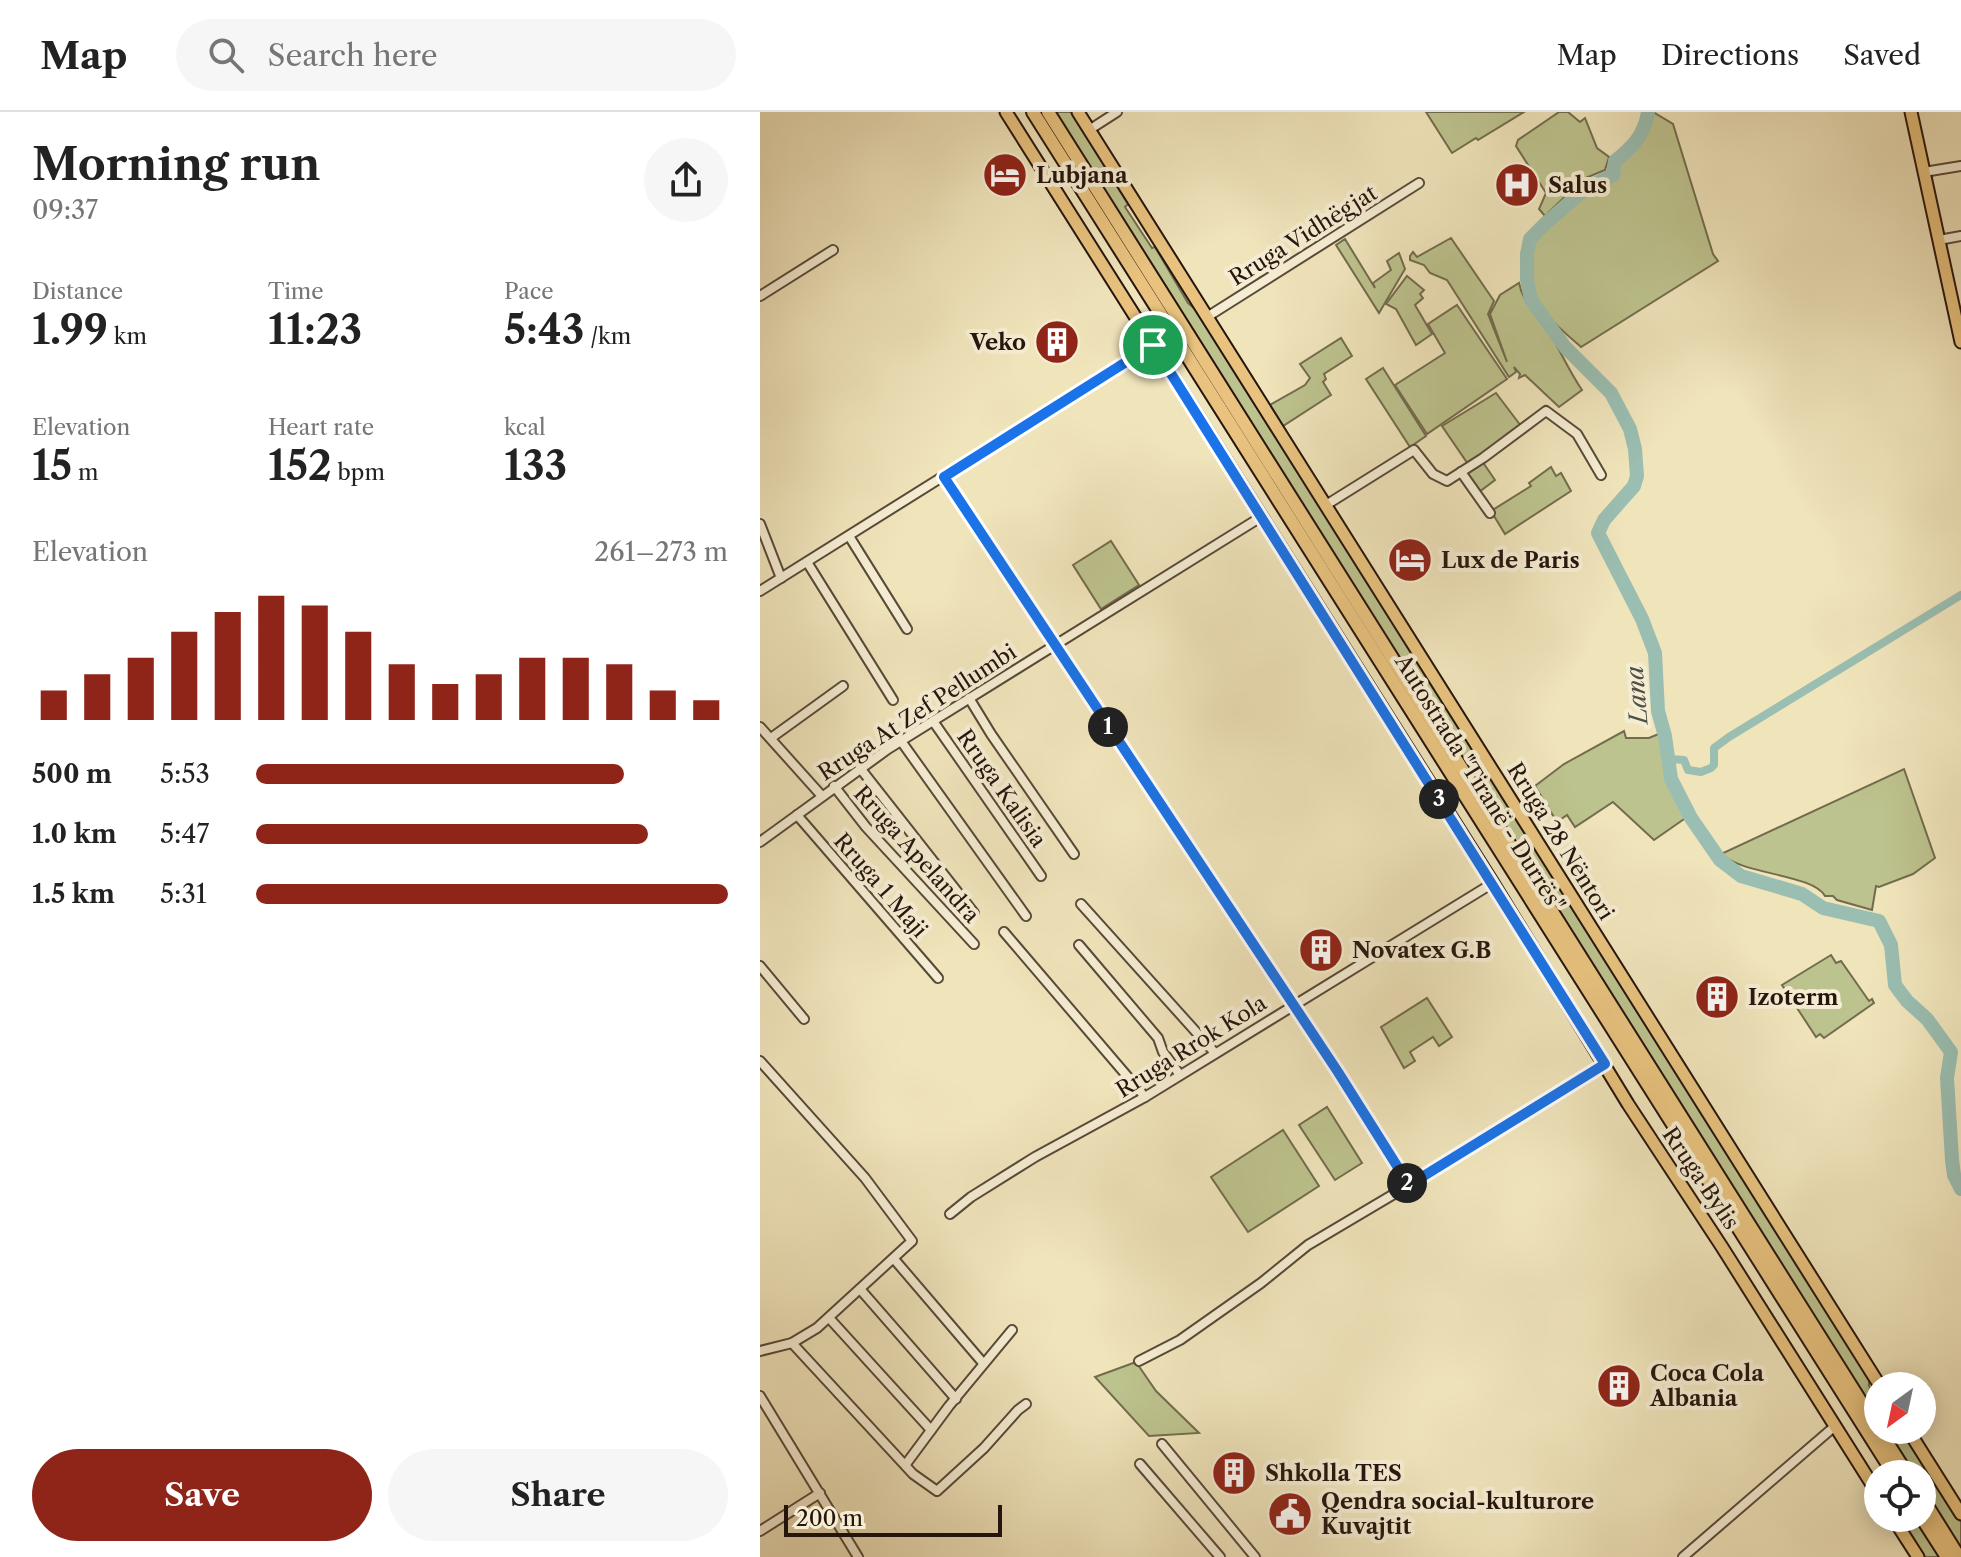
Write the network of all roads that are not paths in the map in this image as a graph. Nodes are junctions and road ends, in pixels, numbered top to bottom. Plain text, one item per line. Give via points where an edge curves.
1 (1006, 112) edge
2 (1033, 112) edge
3 (1048, 112) edge
4 (1078, 112) edge
5 (1117, 112) edge
6 (1911, 112) edge
7 (1089, 130) junction
8 (1961, 166) edge
9 (1924, 172) junction
10 (1419, 183) dead end
11 (1961, 236) edge
12 (1939, 240) junction
13 (833, 250) dead end
14 (1955, 283) edge
15 (760, 296) edge
16 (1207, 317) junction
17 (1961, 342) edge
18 (1153, 345) junction
19 (1461, 472) junction
20 (1601, 475) dead end
21 (944, 477) junction
22 (1326, 505) junction
23 (1490, 513) dead end
24 (1261, 517) junction
25 (760, 524) edge
26 (849, 536) junction
27 (807, 562) junction
28 (781, 578) junction
29 (760, 591) edge
30 (907, 629) dead end
31 (1054, 646) junction
32 (843, 686) dead end
33 (969, 698) junction
34 (893, 700) dead end
35 (933, 721) junction
36 (760, 727) edge
37 (771, 738) junction
38 (901, 741) junction
39 (860, 768) junction
40 (834, 786) junction
41 (821, 795) junction
42 (797, 815) junction
43 (760, 842) edge
44 (1074, 854) dead end
45 (1041, 876) dead end
46 (1493, 883) junction
47 (1081, 904) dead end
48 (974, 913) dead end
49 (1026, 916) dead end
50 (1004, 932) dead end
51 (974, 944) dead end
52 (1079, 945) dead end
53 (760, 966) edge
54 (938, 978) dead end
55 (1292, 1005) junction
56 (804, 1019) dead end
57 (1215, 1053) junction
58 (760, 1061) edge
59 (1605, 1064) junction
60 (1180, 1075) junction
61 (1145, 1097) junction
62 (1409, 1185) junction
63 (950, 1214) dead end
64 (894, 1259) junction
65 (860, 1289) junction
66 (830, 1319) junction
67 (1012, 1330) dead end
68 (792, 1343) junction
69 (760, 1351) edge
70 (1139, 1361) dead end
71 (983, 1363) junction
72 (1871, 1372) edge
73 (760, 1396) edge
74 (956, 1399) junction
75 (1026, 1404) dead end
76 (1864, 1407) edge
77 (1835, 1426) junction
78 (931, 1430) junction
79 (1162, 1444) dead end
80 (1917, 1444) edge
81 (1885, 1460) edge
82 (906, 1464) junction
83 (1140, 1464) dead end
84 (1864, 1472) edge
85 (820, 1493) junction
86 (1961, 1514) edge
87 (1936, 1520) edge
88 (760, 1531) edge
89 (1902, 1532) edge
90 (1931, 1532) edge
91 (858, 1557) edge
92 (1220, 1557) edge
93 (1255, 1557) edge
94 (1683, 1557) edge
95 (1918, 1557) edge
96 (1947, 1557) edge
97 (1959, 1557) edge

1 - 18 main road, Rruga Bylis
2 - 81 highway, Autostrada "Tiranë - Durrës"
3 - 76 highway, Autostrada "Tiranë - Durrës"
4 - 7 main road, Rruga 28 Nëntori
5 - 7 street
6 - 9 main road
7 - 16 main road, Rruga 28 Nëntori
8 - 9 street
9 - 12 main road
10 - 16 street, Rruga Vidhëgjat
11 - 12 street
12 - 14 main road
13 - 15 street
14 - 17 main road
16 - 22 main road, Rruga 28 Nëntori
18 - 21 street
18 - 24 main road, Rruga Bylis
19 - 20 street via 1546,411 1577,434
19 - 22 street via 1447,481 1437,478 1414,450
19 - 23 street
21 - 26 street
21 - 31 street
22 - 72 main road, Rruga 28 Nëntori
24 - 31 street, Rruga At Zef Pellumbi
24 - 46 main road, Rruga Bylis
25 - 28 street
26 - 27 street
26 - 30 street
27 - 28 street
27 - 34 street
28 - 29 street
31 - 33 street, Rruga At Zef Pellumbi
31 - 55 street
32 - 37 street
33 - 35 street, Rruga At Zef Pellumbi
33 - 44 street
35 - 38 street, Rruga At Zef Pellumbi
35 - 45 street, Rruga Kalisia
36 - 37 street
37 - 41 street
38 - 39 street, Rruga At Zef Pellumbi
38 - 49 street
39 - 40 street, Rruga At Zef Pellumbi
39 - 48 street
40 - 41 street, Rruga At Zef Pellumbi
40 - 51 street, Rruga Apelandra
41 - 42 street, Rruga At Zef Pellumbi
42 - 43 street, Rruga At Zef Pellumbi
42 - 54 street, Rruga 1 Maji
46 - 55 street, Rruga Rrok Kola
46 - 59 main road, Rruga Bylis
47 - 57 street
50 - 61 street
52 - 60 street via 1158,1038
53 - 56 street
55 - 57 street, Rruga Rrok Kola
55 - 62 street
57 - 60 street, Rruga Rrok Kola
58 - 64 street via 865,1178 912,1241
59 - 62 street
59 - 77 main road, Rruga Bylis
60 - 61 street, Rruga Rrok Kola
61 - 63 street, Rruga Rrok Kola via 1035,1157
62 - 70 street via 1308,1245 1180,1340
64 - 65 street
64 - 71 street
65 - 66 street
65 - 74 street
66 - 68 street
66 - 78 street
67 - 71 street
68 - 69 street
68 - 82 street
71 - 74 street
73 - 85 street
74 - 78 street
75 - 82 street via 940,1489 920,1480
77 - 84 main road, Rruga Bylis
77 - 94 street
78 - 82 street
79 - 93 street
80 - 86 main road
83 - 92 street
85 - 88 street
85 - 91 street
87 - 97 highway
89 - 95 main road
90 - 96 highway

